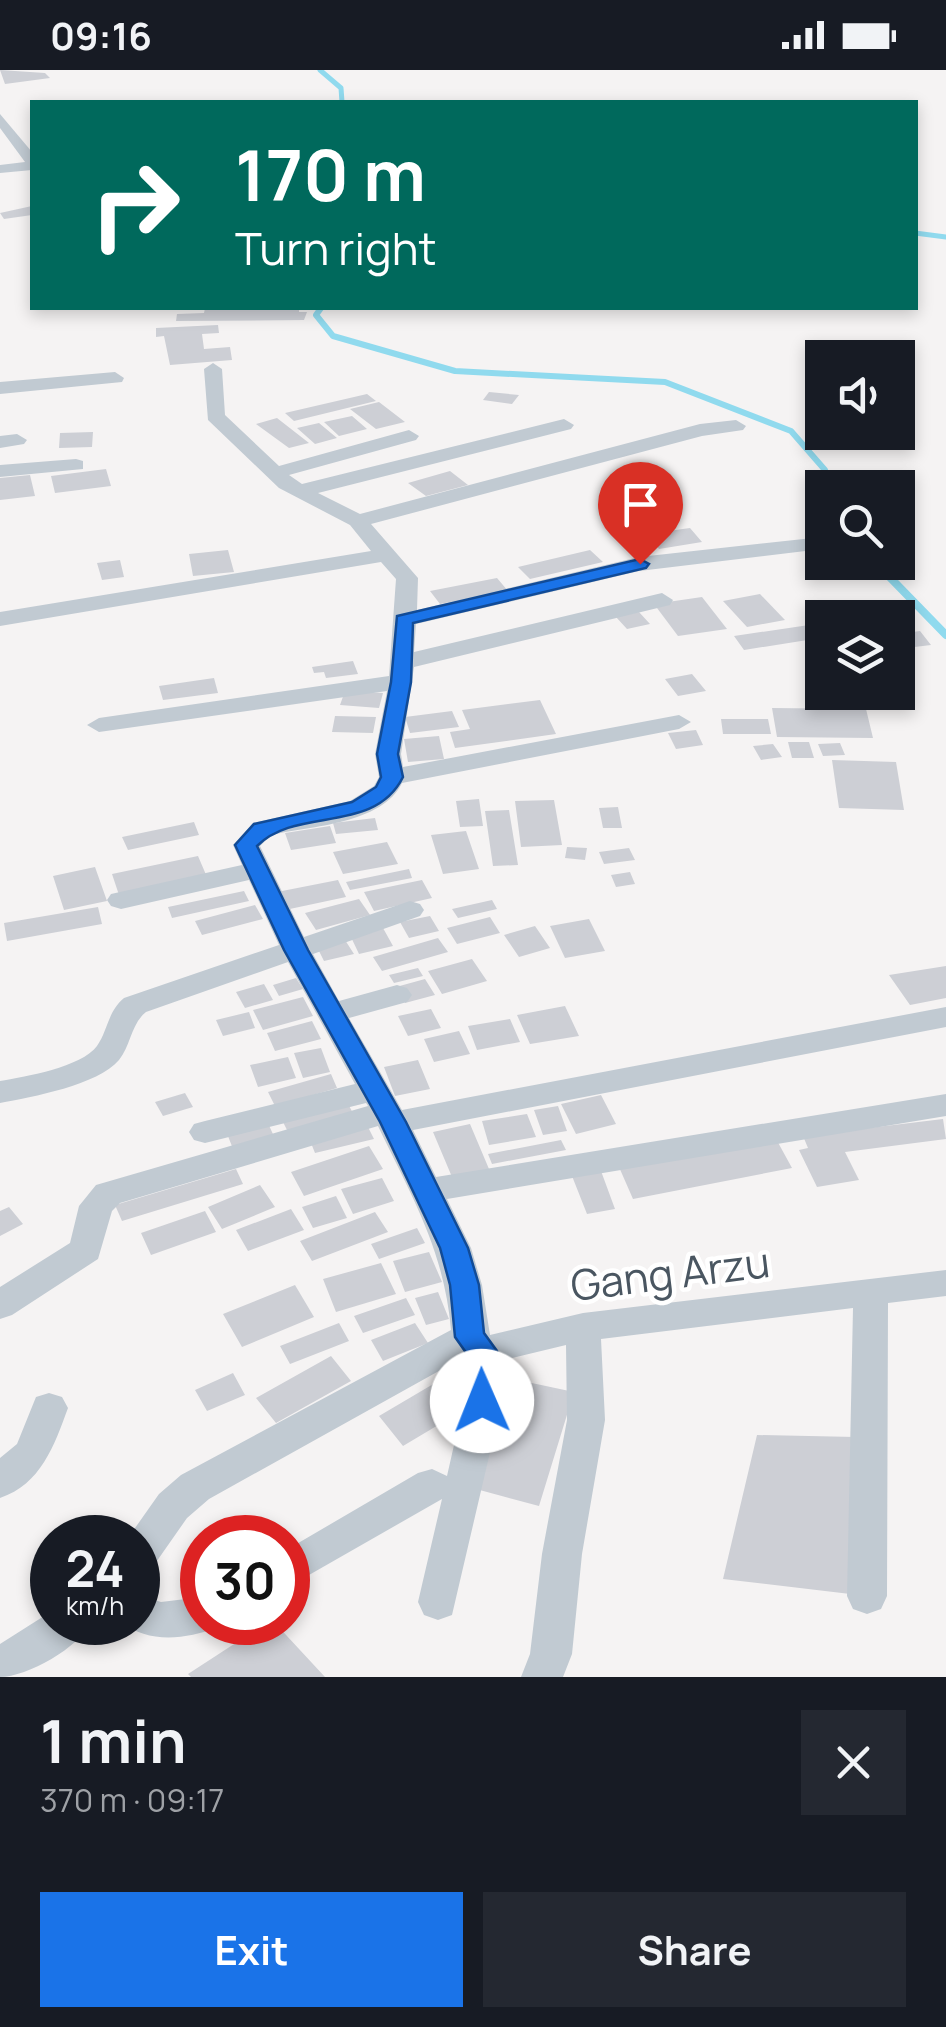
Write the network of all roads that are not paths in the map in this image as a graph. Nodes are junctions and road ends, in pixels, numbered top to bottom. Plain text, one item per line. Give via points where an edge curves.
1 (0, 118) edge
2 (22, 146) junction
3 (0, 150) edge
4 (30, 160) edge
5 (30, 164) edge
6 (0, 169) edge
7 (214, 369) dead end
8 (115, 378) dead end
9 (0, 388) edge
10 (564, 425) dead end
11 (736, 426) dead end
12 (409, 436) dead end
13 (76, 465) dead end
14 (0, 471) edge
15 (275, 473) junction
16 (300, 491) junction
17 (357, 521) junction
18 (805, 545) edge
19 (385, 555) junction
20 (662, 600) dead end
21 (0, 619) edge
22 (403, 620) junction
23 (402, 672) junction
24 (679, 722) dead end
25 (99, 725) dead end
26 (392, 777) junction
27 (257, 870) junction
28 (121, 900) dead end
29 (410, 910) dead end
30 (296, 950) junction
31 (397, 995) dead end
32 (331, 1013) junction
33 (946, 1017) edge
34 (0, 1092) edge
35 (946, 1105) edge
36 (384, 1108) junction
37 (204, 1132) dead end
38 (424, 1190) junction
39 (946, 1284) edge
40 (871, 1290) junction
41 (0, 1305) edge
42 (583, 1326) junction
43 (476, 1344) junction
44 (49, 1408) dead end
45 (0, 1482) edge
46 (432, 1484) dead end
47 (160, 1525) edge
48 (310, 1557) edge
49 (867, 1596) dead end
50 (438, 1602) dead end
51 (33, 1645) edge
52 (0, 1666) edge
53 (542, 1677) edge

1 - 2 street
2 - 3 street
2 - 4 street
5 - 6 street
7 - 15 street via 215,416
8 - 9 street
10 - 16 street
11 - 17 street
12 - 15 street
13 - 14 street
15 - 16 street
16 - 17 street
17 - 19 street
18 - 22 street via 640,564
19 - 21 street
19 - 22 street via 407,578
20 - 23 street
22 - 23 street
23 - 25 street
23 - 26 street via 388,754
24 - 26 street
26 - 27 street via 376,799 359,807 279,823 250,837 246,845
27 - 28 street
27 - 30 street
29 - 30 street
30 - 32 street
30 - 34 street via 135,1005 125,1012 109,1052 94,1065
31 - 32 street
32 - 36 street
33 - 36 street
35 - 38 street
36 - 37 street
36 - 38 street
36 - 41 street via 108,1194 96,1206 86,1250
38 - 43 street via 454,1248
39 - 40 street, Gang Arzu
40 - 42 street, Gang Arzu
40 - 49 street
42 - 43 street, Gang Arzu
42 - 53 street via 586,1420
43 - 47 street, Gang Arzu via 195,1487
43 - 50 street via 482,1401
44 - 45 street via 32,1453
46 - 48 street
51 - 52 street

